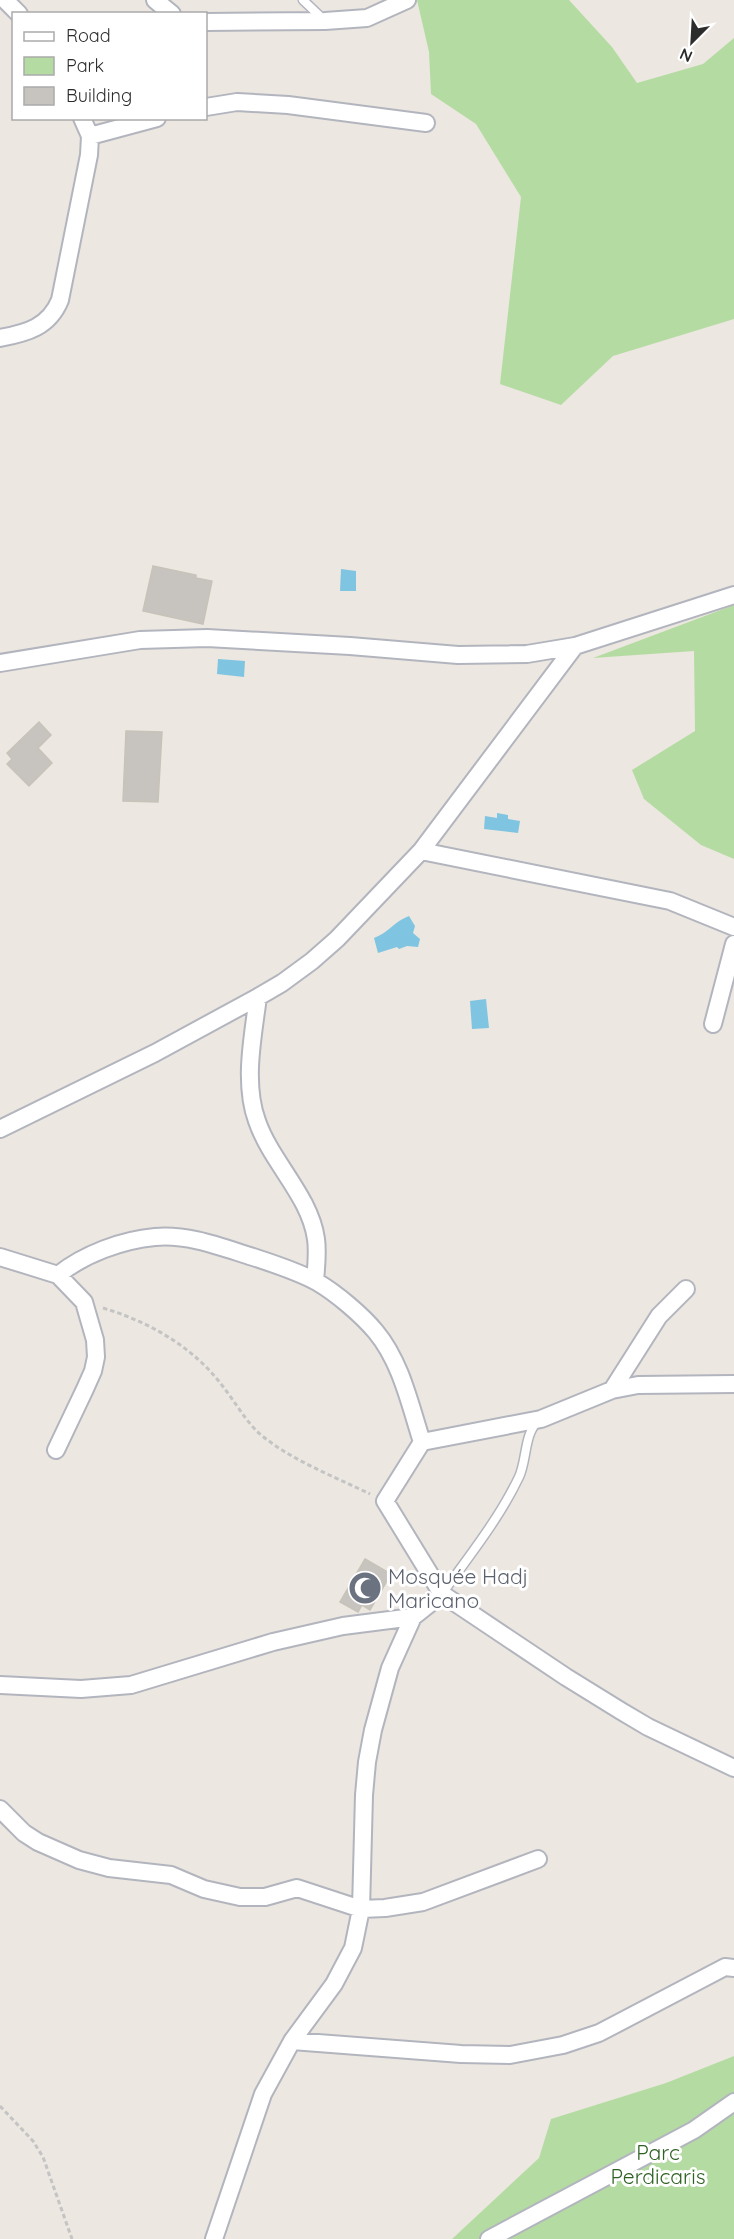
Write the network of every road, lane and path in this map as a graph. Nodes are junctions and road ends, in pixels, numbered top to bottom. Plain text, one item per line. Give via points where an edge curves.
1 (5, 0) edge
2 (155, 0) edge
3 (303, 0) edge
4 (406, 0) edge
5 (16, 12) edge
6 (170, 12) edge
7 (325, 21) junction
8 (207, 22) edge
9 (207, 107) edge
10 (83, 120) edge
11 (150, 120) edge
12 (426, 123) dead end
13 (90, 136) junction
14 (0, 338) edge
15 (734, 595) edge
16 (575, 646) junction
17 (0, 663) edge
18 (421, 851) junction
19 (734, 927) edge
20 (734, 944) edge
21 (258, 997) junction
22 (713, 1024) dead end
23 (0, 1130) edge
24 (0, 1257) edge
25 (58, 1275) junction
26 (315, 1281) junction
27 (686, 1289) dead end
28 (84, 1302) junction
29 (734, 1384) edge
30 (612, 1389) junction
31 (541, 1419) junction
32 (422, 1442) junction
33 (56, 1450) dead end
34 (385, 1501) junction
35 (442, 1594) junction
36 (413, 1617) junction
37 (0, 1684) edge
38 (734, 1768) edge
39 (0, 1809) edge
40 (538, 1859) dead end
41 (361, 1909) junction
42 (734, 1968) edge
43 (292, 2041) junction
44 (734, 2102) edge
45 (0, 2106) edge
46 (72, 2239) edge
47 (214, 2239) edge
48 (489, 2239) edge

1 - 5 street
2 - 6 street
3 - 7 lane
4 - 7 street via 367,18
7 - 8 street
9 - 12 street via 237,102 288,105
10 - 13 street
11 - 13 street
13 - 14 street via 64,288 56,311 35,328
15 - 16 street
16 - 17 street via 527,654 458,655 207,638 140,640
16 - 18 street
18 - 19 street via 670,901
18 - 21 street via 337,939
20 - 22 street
21 - 23 street
21 - 26 street via 251,1049 251,1093 256,1119 268,1148 307,1213 316,1239
24 - 25 street
25 - 26 street via 80,1260 125,1243 166,1237 196,1240
25 - 28 street
26 - 32 street via 365,1321 388,1349
27 - 30 street via 659,1316
28 - 33 street via 96,1357
28 - 34 path via 122,1313 192,1351 259,1433 286,1454
29 - 30 street
30 - 31 street
31 - 32 street
31 - 35 lane via 531,1427 516,1483
32 - 34 street
34 - 35 street
35 - 36 street
35 - 38 street via 630,1716
36 - 37 street via 343,1626 273,1642 130,1685 81,1689
36 - 41 street via 390,1668 367,1762
39 - 41 street via 24,1833 79,1860 109,1868 171,1875 204,1889 240,1897 265,1897 297,1888
40 - 41 street via 423,1902
41 - 43 street via 345,1966
42 - 43 street via 724,1967 600,2033 530,2052 461,2054
43 - 47 street via 263,2094
44 - 48 street via 694,2130
45 - 46 path via 43,2157

